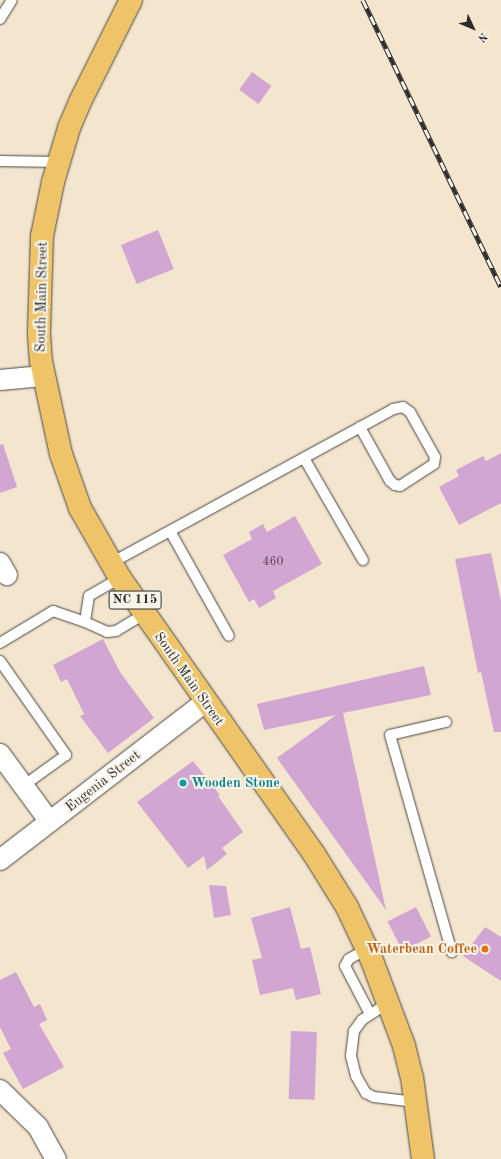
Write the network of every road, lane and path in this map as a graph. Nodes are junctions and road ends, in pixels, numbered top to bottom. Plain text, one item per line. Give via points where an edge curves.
1 (12, 0) edge
2 (131, 0) edge
3 (0, 19) edge
4 (0, 161) edge
5 (59, 162) junction
6 (43, 376) junction
7 (0, 380) edge
8 (360, 427) junction
9 (304, 458) junction
10 (170, 531) junction
11 (363, 560) dead end
12 (115, 571) junction
13 (144, 614) junction
14 (85, 622) junction
15 (229, 636) dead end
16 (0, 643) edge
17 (0, 661) edge
18 (205, 702) junction
19 (446, 722) dead end
20 (0, 754) edge
21 (24, 786) junction
22 (50, 822) junction
23 (0, 860) edge
24 (367, 949) junction
25 (452, 952) dead end
26 (388, 1003) junction
27 (370, 1014) junction
28 (0, 1090) edge
29 (416, 1102) junction
30 (56, 1159) edge
31 (423, 1159) edge

1 - 3 lane
2 - 5 main road, South Main Street / NC 115 via 80,102
4 - 5 lane
5 - 6 main road, South Main Street / NC 115 via 42,236 39,334
6 - 7 street
6 - 12 main road, South Main Street / NC 115 via 60,454 70,484 93,535
8 - 8 lane via 393,409 403,407 410,412 435,457 434,464 400,486 395,485 390,481
8 - 9 lane
9 - 10 lane
9 - 11 lane
10 - 12 lane
10 - 15 lane
12 - 13 main road, South Main Street / NC 115
12 - 14 lane via 89,596
13 - 14 lane via 116,631 107,632
13 - 18 main road, South Main Street / NC 115
14 - 16 lane via 53,611
17 - 21 lane via 66,755
18 - 22 street, Eugenia Street
18 - 24 main road, South Main Street / NC 115 via 314,854 347,907
19 - 25 lane via 390,735
20 - 21 street
21 - 22 street
22 - 23 street, Eugenia Street
24 - 26 main road, South Main Street / NC 115
24 - 27 lane via 348,959 345,966
26 - 27 lane
26 - 29 main road, South Main Street / NC 115 via 404,1046
27 - 29 lane via 354,1031 352,1056 361,1087 374,1097
28 - 30 street via 38,1127
29 - 31 main road, South Main Street / NC 115

